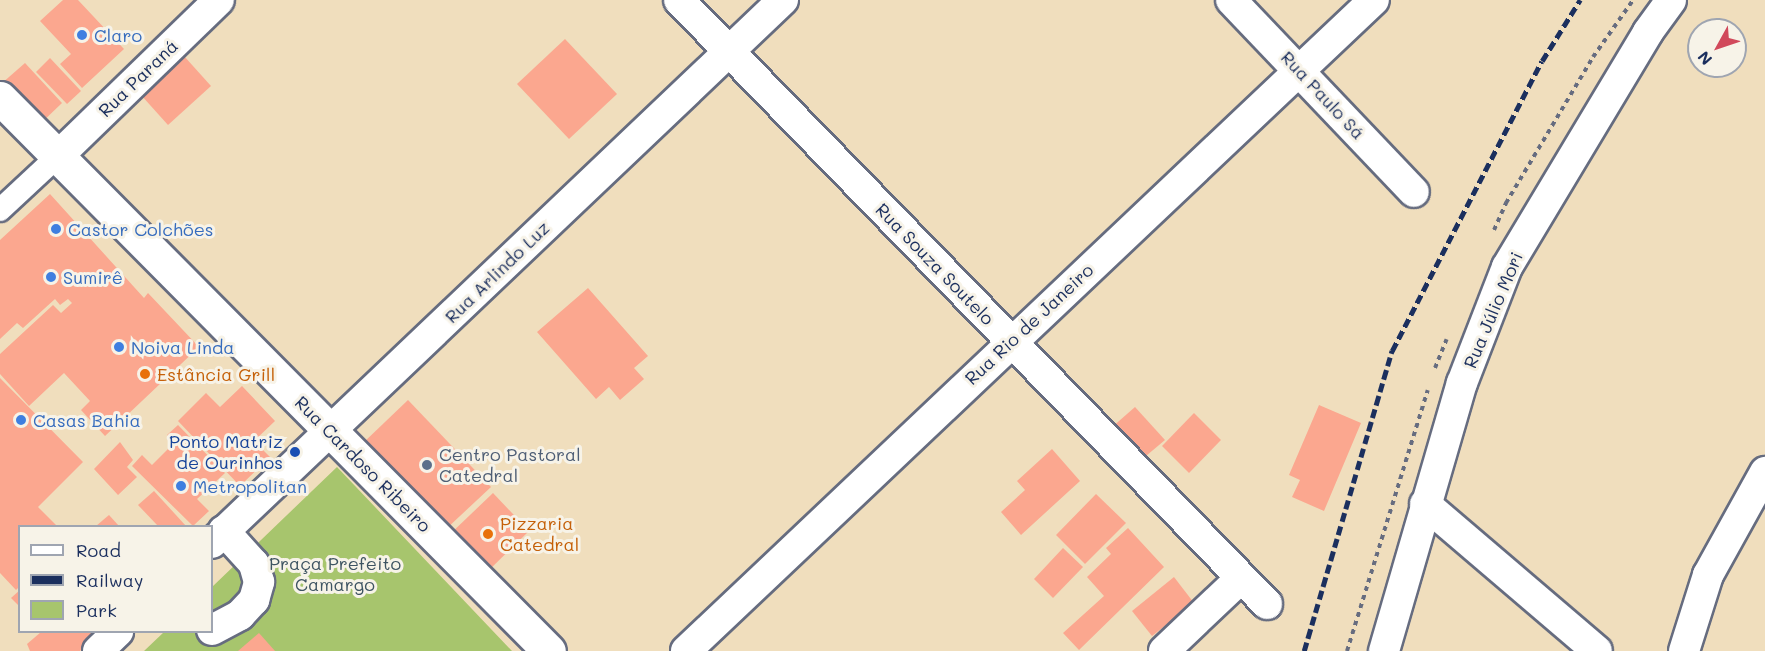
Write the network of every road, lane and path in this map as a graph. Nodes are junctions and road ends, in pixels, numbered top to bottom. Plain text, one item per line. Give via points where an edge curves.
1 (219, 0) edge
2 (679, 0) edge
3 (783, 0) edge
4 (1231, 0) edge
5 (1374, 0) edge
6 (1671, 0) edge
7 (729, 51) junction
8 (1300, 70) junction
9 (0, 98) edge
10 (58, 156) junction
11 (1414, 192) dead end
12 (0, 210) edge
13 (1010, 342) junction
14 (330, 430) junction
15 (1765, 472) edge
16 (1425, 504) junction
17 (218, 537) edge
18 (1241, 578) junction
19 (1267, 604) dead end
20 (213, 629) edge
21 (117, 633) edge
22 (98, 651) edge
23 (549, 651) edge
24 (686, 651) edge
25 (1164, 651) edge
26 (1384, 651) edge
27 (1597, 651) edge
28 (1684, 651) edge

1 - 10 street, Rua Paraná
2 - 7 street, Rua Souza Soutelo
3 - 7 street, Rua Arlindo Luz
4 - 8 street, Rua Paulo Sá
5 - 8 street, Rua Rio de Janeiro
6 - 16 street, Rua Júlio Mori via 1507,267 1462,383
7 - 13 street, Rua Souza Soutelo
7 - 14 street, Rua Arlindo Luz
8 - 11 street, Rua Paulo Sá
8 - 13 street, Rua Rio de Janeiro
9 - 10 street, Rua Cardoso Ribeiro
10 - 12 street
10 - 14 street, Rua Cardoso Ribeiro
13 - 18 street, Rua Souza Soutelo
13 - 24 street, Rua Rio de Janeiro
14 - 17 street, Rua Arlindo Luz
14 - 23 street, Rua Cardoso Ribeiro
15 - 28 street via 1708,575
16 - 26 street, Rua Júlio Mori
16 - 27 street
17 - 20 street via 254,564 259,582 254,600 240,615
18 - 19 street, Rua Souza Soutelo
18 - 25 street
21 - 22 street

